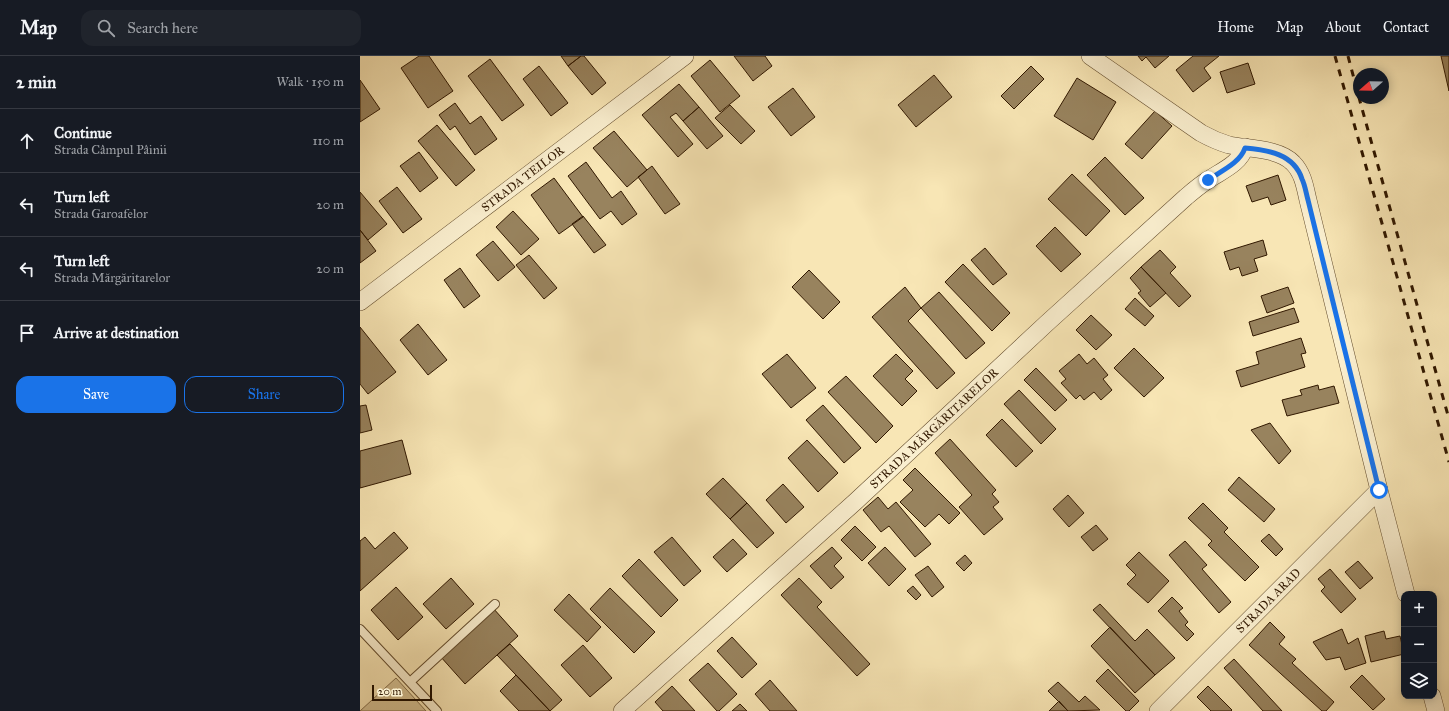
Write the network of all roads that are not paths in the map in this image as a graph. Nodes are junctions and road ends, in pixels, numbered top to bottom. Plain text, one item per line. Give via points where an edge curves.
1 (685, 56) edge
2 (1090, 56) edge
3 (1245, 148) junction
4 (360, 302) edge
5 (1379, 490) junction
6 (1405, 591) edge
7 (495, 604) dead end
8 (360, 629) edge
9 (410, 682) junction
10 (1433, 699) edge
11 (436, 711) edge
12 (622, 711) edge
13 (1158, 711) edge
14 (1436, 711) edge

1 - 4 street, STRADA TEILOR
2 - 3 street via 1201,132 1213,139
3 - 5 street via 1278,154 1293,163 1302,178
3 - 12 street, STRADA MĂRGĂRITARELOR via 1236,162 1186,197 855,502
5 - 6 street
5 - 13 street, STRADA ARAD
7 - 9 lane
8 - 9 lane
9 - 11 lane
10 - 14 street

